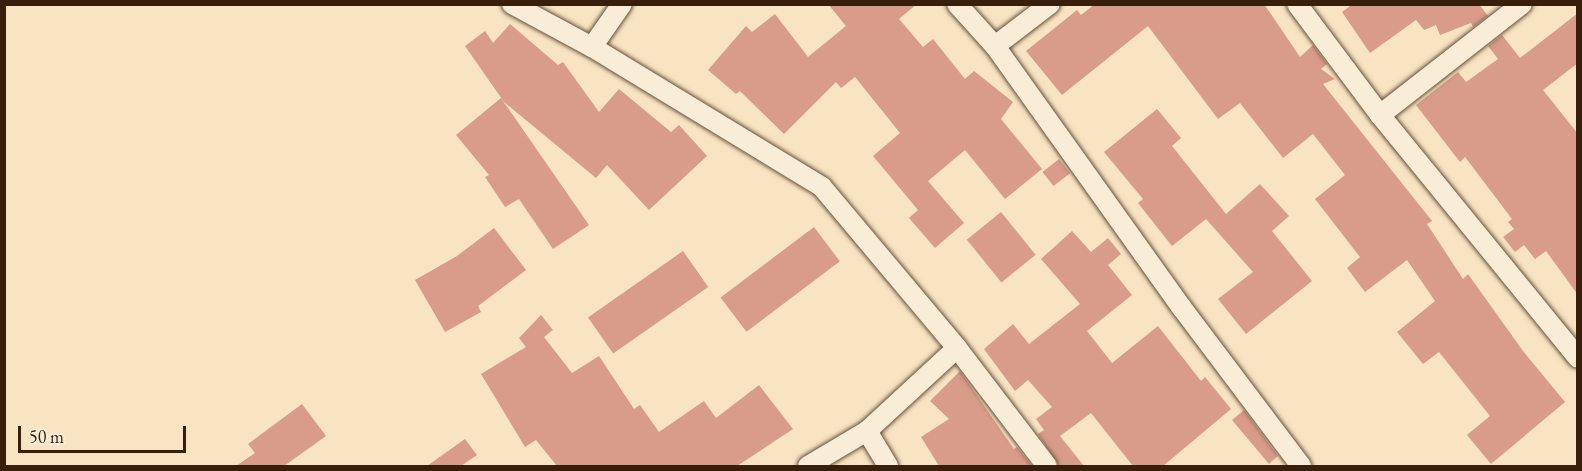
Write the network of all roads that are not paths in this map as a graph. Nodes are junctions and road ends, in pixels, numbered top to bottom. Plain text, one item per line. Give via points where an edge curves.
1 (512, 4) edge
2 (622, 4) edge
3 (957, 4) edge
4 (1050, 4) edge
5 (1297, 4) edge
6 (1522, 4) edge
7 (995, 46) junction
8 (592, 47) junction
9 (1380, 115) junction
10 (957, 348) junction
11 (1578, 358) edge
12 (867, 432) junction
13 (808, 466) edge
14 (888, 466) edge
15 (1047, 466) edge
16 (1301, 466) edge

1 - 8 street
2 - 8 street
3 - 7 street
4 - 7 street
5 - 9 street
6 - 9 street
7 - 16 street via 1182,308
8 - 10 street via 822,187
9 - 11 street
10 - 12 street
10 - 15 street
12 - 13 street
12 - 14 street

